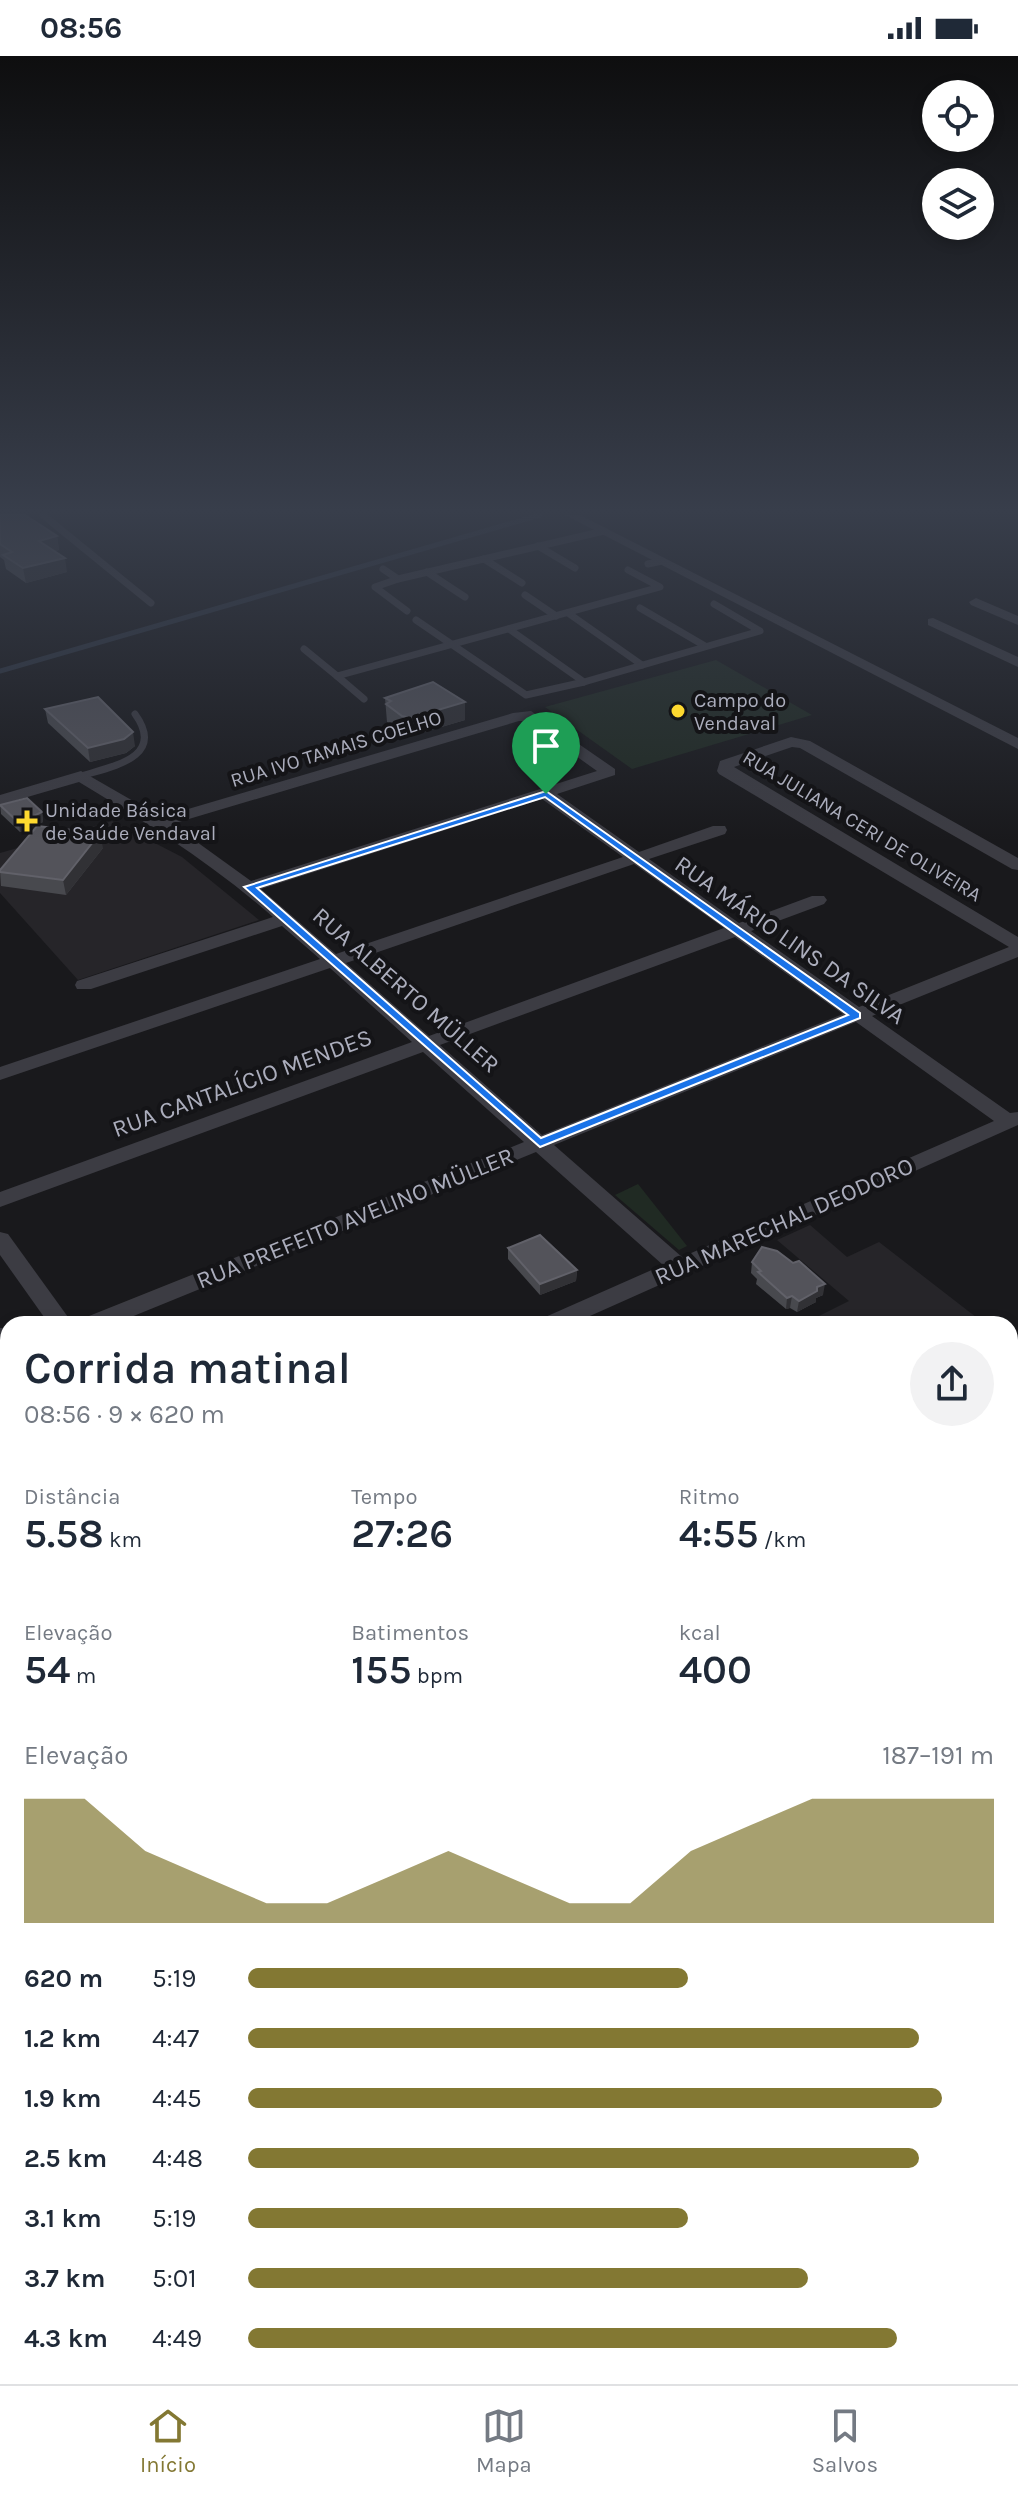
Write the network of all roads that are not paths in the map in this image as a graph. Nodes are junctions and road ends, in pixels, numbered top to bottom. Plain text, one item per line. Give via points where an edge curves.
1 (421, 624) edge
2 (528, 624) edge
3 (583, 624) edge
4 (667, 624) edge
5 (747, 624) edge
6 (777, 624) edge
7 (936, 624) edge
8 (509, 629) junction
9 (451, 645) junction
10 (705, 646) junction
11 (304, 649) dead end
12 (1018, 663) edge
13 (642, 665) junction
14 (337, 676) junction
15 (584, 682) junction
16 (364, 699) dead end
17 (135, 714) dead end
18 (1018, 744) edge
19 (81, 776) junction
20 (546, 794) junction
21 (0, 800) edge
22 (159, 823) junction
23 (719, 830) dead end
24 (634, 859) junction
25 (1018, 865) edge
26 (249, 887) junction
27 (818, 900) dead end
28 (286, 919) junction
29 (735, 930) junction
30 (1018, 948) edge
31 (333, 961) junction
32 (84, 985) dead end
33 (856, 1015) junction
34 (427, 1043) junction
35 (0, 1074) edge
36 (1013, 1120) edge
37 (540, 1143) junction
38 (0, 1200) edge
39 (0, 1239) edge
40 (679, 1267) junction
41 (55, 1316) edge
42 (112, 1316) edge
43 (569, 1316) edge

1 - 9 lane
2 - 8 lane
3 - 13 lane
4 - 10 lane
5 - 10 lane via 760,631
6 - 18 street
7 - 12 street
8 - 9 lane
8 - 15 lane
9 - 14 lane
9 - 15 lane via 522,694 539,695
10 - 13 lane
11 - 14 lane
13 - 15 lane
14 - 16 lane
17 - 19 lane via 146,730 141,750
19 - 21 street
19 - 22 street, RUA ALBERTO MÜLLER
20 - 22 street, RUA IVO TAMAIS COELHO via 609,772 525,715
20 - 24 street, RUA MÁRIO LINS DA SILVA
20 - 26 street
22 - 26 street, RUA ALBERTO MÜLLER
23 - 24 street
24 - 29 street, RUA MÁRIO LINS DA SILVA
24 - 31 street
25 - 30 street, RUA JULIANA CERI DE OLIVEIRA via 798,743 724,768
26 - 28 street, RUA ALBERTO MÜLLER
27 - 29 street, RUA CANTALÍCIO MENDES
28 - 31 street, RUA ALBERTO MÜLLER
28 - 32 street
29 - 33 street, RUA MÁRIO LINS DA SILVA
29 - 34 street, RUA CANTALÍCIO MENDES
30 - 33 street, RUA PREFEITO AVELINO MÜLLER
31 - 34 street, RUA ALBERTO MÜLLER
31 - 35 street
33 - 36 street, RUA MÁRIO LINS DA SILVA
33 - 37 street, RUA PREFEITO AVELINO MÜLLER
34 - 37 street, RUA ALBERTO MÜLLER
34 - 38 street, RUA CANTALÍCIO MENDES
36 - 40 street, RUA MARECHAL DEODORO
37 - 40 street, RUA ALBERTO MÜLLER
37 - 42 street, RUA PREFEITO AVELINO MÜLLER
39 - 41 street
40 - 43 street, RUA MARECHAL DEODORO

